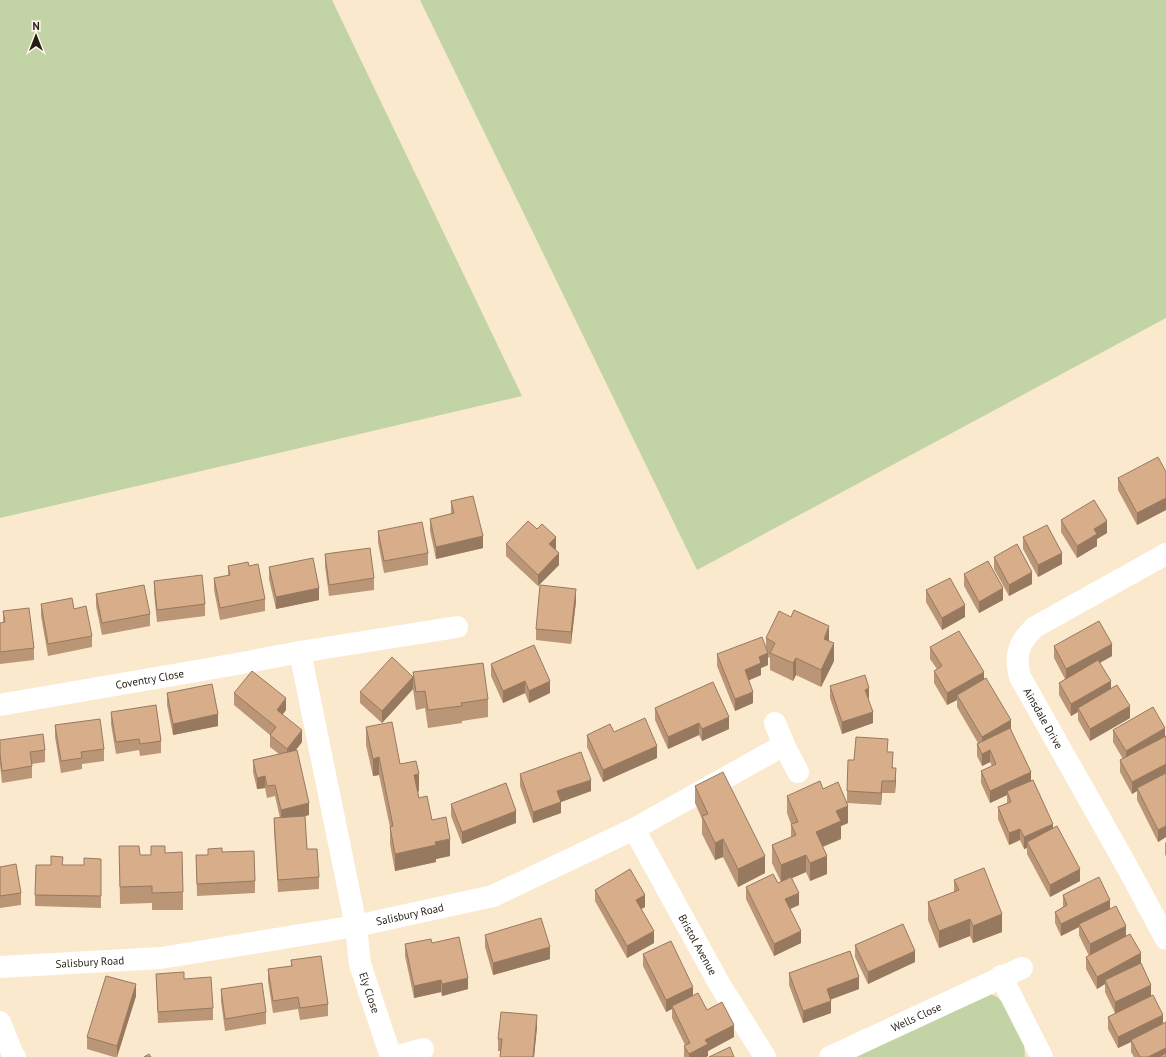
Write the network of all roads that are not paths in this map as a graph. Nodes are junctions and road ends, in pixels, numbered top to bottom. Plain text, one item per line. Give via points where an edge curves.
1 (1166, 554) edge
2 (457, 627) dead end
3 (300, 652) junction
4 (0, 706) edge
5 (775, 724) dead end
6 (784, 746) junction
7 (798, 772) dead end
8 (634, 829) junction
9 (356, 926) junction
10 (1166, 939) edge
11 (0, 967) edge
12 (1022, 968) dead end
13 (1001, 976) junction
14 (0, 1022) edge
15 (424, 1049) dead end
16 (15, 1057) edge
17 (393, 1057) edge
18 (766, 1057) edge
19 (830, 1057) edge
20 (1042, 1057) edge

1 - 10 street, Ainsdale Drive via 1036,627 1023,640 1017,658 1020,677
2 - 3 street, Coventry Close
3 - 4 street, Coventry Close
3 - 9 street
5 - 6 street
6 - 7 street
6 - 8 street, Salisbury Road
8 - 9 street, Salisbury Road via 493,896
8 - 18 street, Bristol Avenue via 720,985
9 - 11 street, Salisbury Road via 161,958
9 - 17 street, Ely Close via 360,964
12 - 13 street, Wells Close
13 - 19 street, Wells Close
13 - 20 street
14 - 16 street
15 - 17 street, Ely Close

